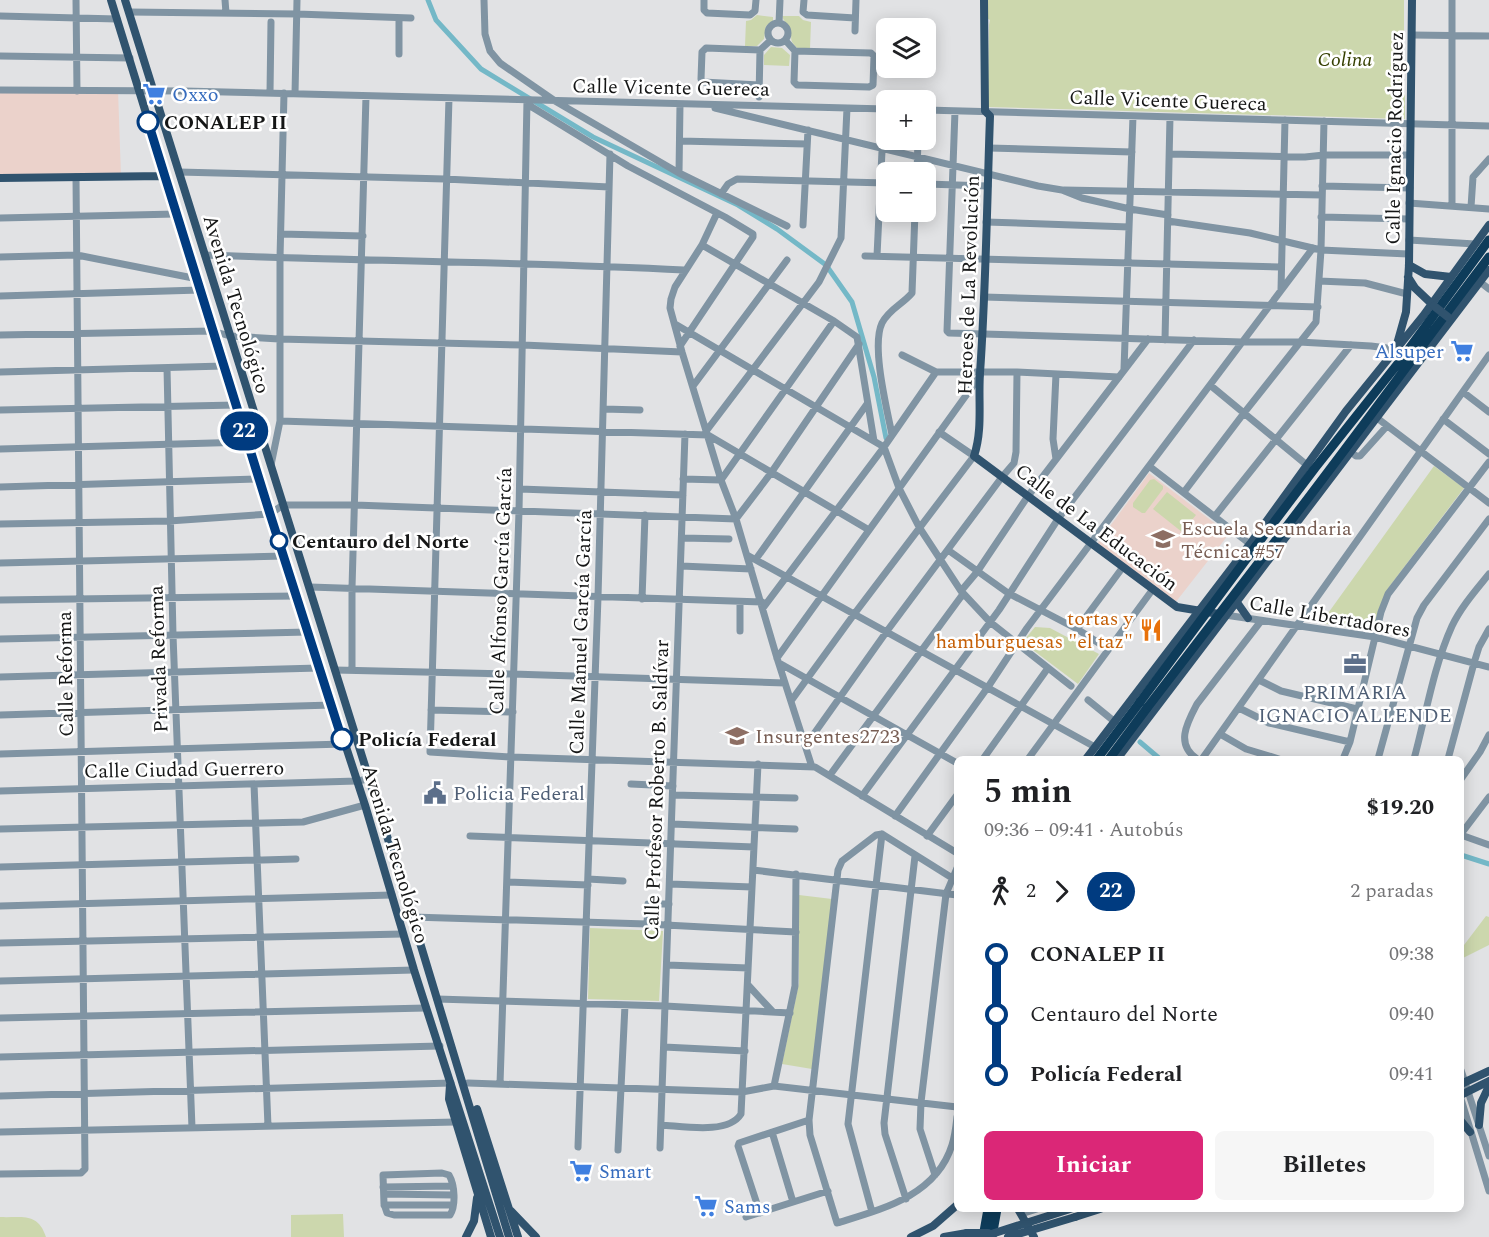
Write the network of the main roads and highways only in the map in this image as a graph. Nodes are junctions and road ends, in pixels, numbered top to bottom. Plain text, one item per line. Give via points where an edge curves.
1 (111, 0) edge
2 (125, 0) edge
3 (984, 0) edge
4 (1412, 0) edge
5 (165, 176) junction
6 (0, 178) edge
7 (1489, 225) edge
8 (1489, 240) edge
9 (1489, 257) edge
10 (1409, 265) junction
11 (1489, 270) edge
12 (1408, 277) junction
13 (1451, 277) junction
14 (1433, 305) junction
15 (1450, 318) junction
16 (1394, 351) junction
17 (1349, 454) junction
18 (976, 458) joint
19 (1311, 467) junction
20 (1322, 481) junction
21 (1292, 488) joint
22 (1253, 545) junction
23 (1215, 590) junction
24 (1235, 603) junction
25 (1181, 609) junction
26 (1199, 611) junction
27 (1225, 615) junction
28 (1248, 618) road end
29 (1189, 624) junction
30 (1210, 635) junction
31 (1143, 705) junction
32 (1088, 756) edge
33 (1100, 756) edge
34 (1111, 756) edge
35 (1119, 756) edge
36 (1489, 1071) edge
37 (465, 1080) junction
38 (1489, 1082) edge
39 (450, 1083) junction
40 (1464, 1084) edge
41 (1489, 1086) edge
42 (1464, 1096) edge
43 (1464, 1124) edge
44 (1479, 1125) road end
45 (1470, 1131) road end
46 (477, 1189) junction
47 (509, 1208) junction
48 (954, 1208) edge
49 (992, 1212) edge
50 (1020, 1212) edge
51 (1073, 1213) edge
52 (466, 1237) edge
53 (491, 1237) edge
54 (500, 1237) edge
55 (509, 1237) edge
56 (518, 1237) edge
57 (536, 1237) edge
58 (911, 1237) edge
59 (945, 1237) edge
60 (982, 1237) edge
61 (994, 1237) edge
62 (1007, 1237) edge
63 (1034, 1237) edge

1 - 5 main road, Avenida Tecnológico
2 - 37 main road, Avenida Tecnológico
3 - 18 main road, Heroes de La Revolución via 985,111 990,116
4 - 10 main road, Calle Ignacio Rodríguez
5 - 6 main road
5 - 39 main road, Avenida Tecnológico
7 - 13 main road
8 - 19 highway via 1400,361
9 - 20 highway
10 - 12 main road, Calle Ignacio Rodríguez
10 - 13 main road via 1425,274
11 - 15 main road
12 - 14 main road
12 - 16 main road, Calle Ignacio Rodríguez via 1404,323
13 - 14 main road
14 - 15 main road, bridge
14 - 16 main road
15 - 17 main road
16 - 19 main road via 1346,411
17 - 20 highway
17 - 24 main road
18 - 25 main road, Calle de La Educación
19 - 21 highway
19 - 22 highway
20 - 31 highway, bridge
21 - 22 main road
22 - 23 main road
22 - 31 highway, bridge
23 - 24 main road via 1221,600
23 - 26 main road
24 - 27 main road
24 - 28 main road
25 - 26 main road, Calle de La Educación
25 - 29 main road
26 - 27 main road, Calle Libertadores
26 - 29 main road
27 - 30 main road
29 - 30 main road via 1203,625
29 - 32 main road
30 - 35 main road
31 - 33 highway
31 - 34 highway
36 - 40 main road
37 - 47 main road
37 - 55 main road, Avenida Tecnológico
38 - 42 main road
39 - 46 main road via 449,1100
39 - 54 main road, Avenida Tecnológico
41 - 44 main road via 1481,1103
43 - 45 main road
46 - 52 main road via 476,1210
46 - 53 main road
47 - 56 main road
47 - 57 main road
48 - 58 main road via 933,1226
49 - 60 highway
49 - 61 highway
50 - 63 main road
51 - 60 main road, bridge
51 - 62 main road, bridge
59 - 62 main road, bridge via 967,1233

